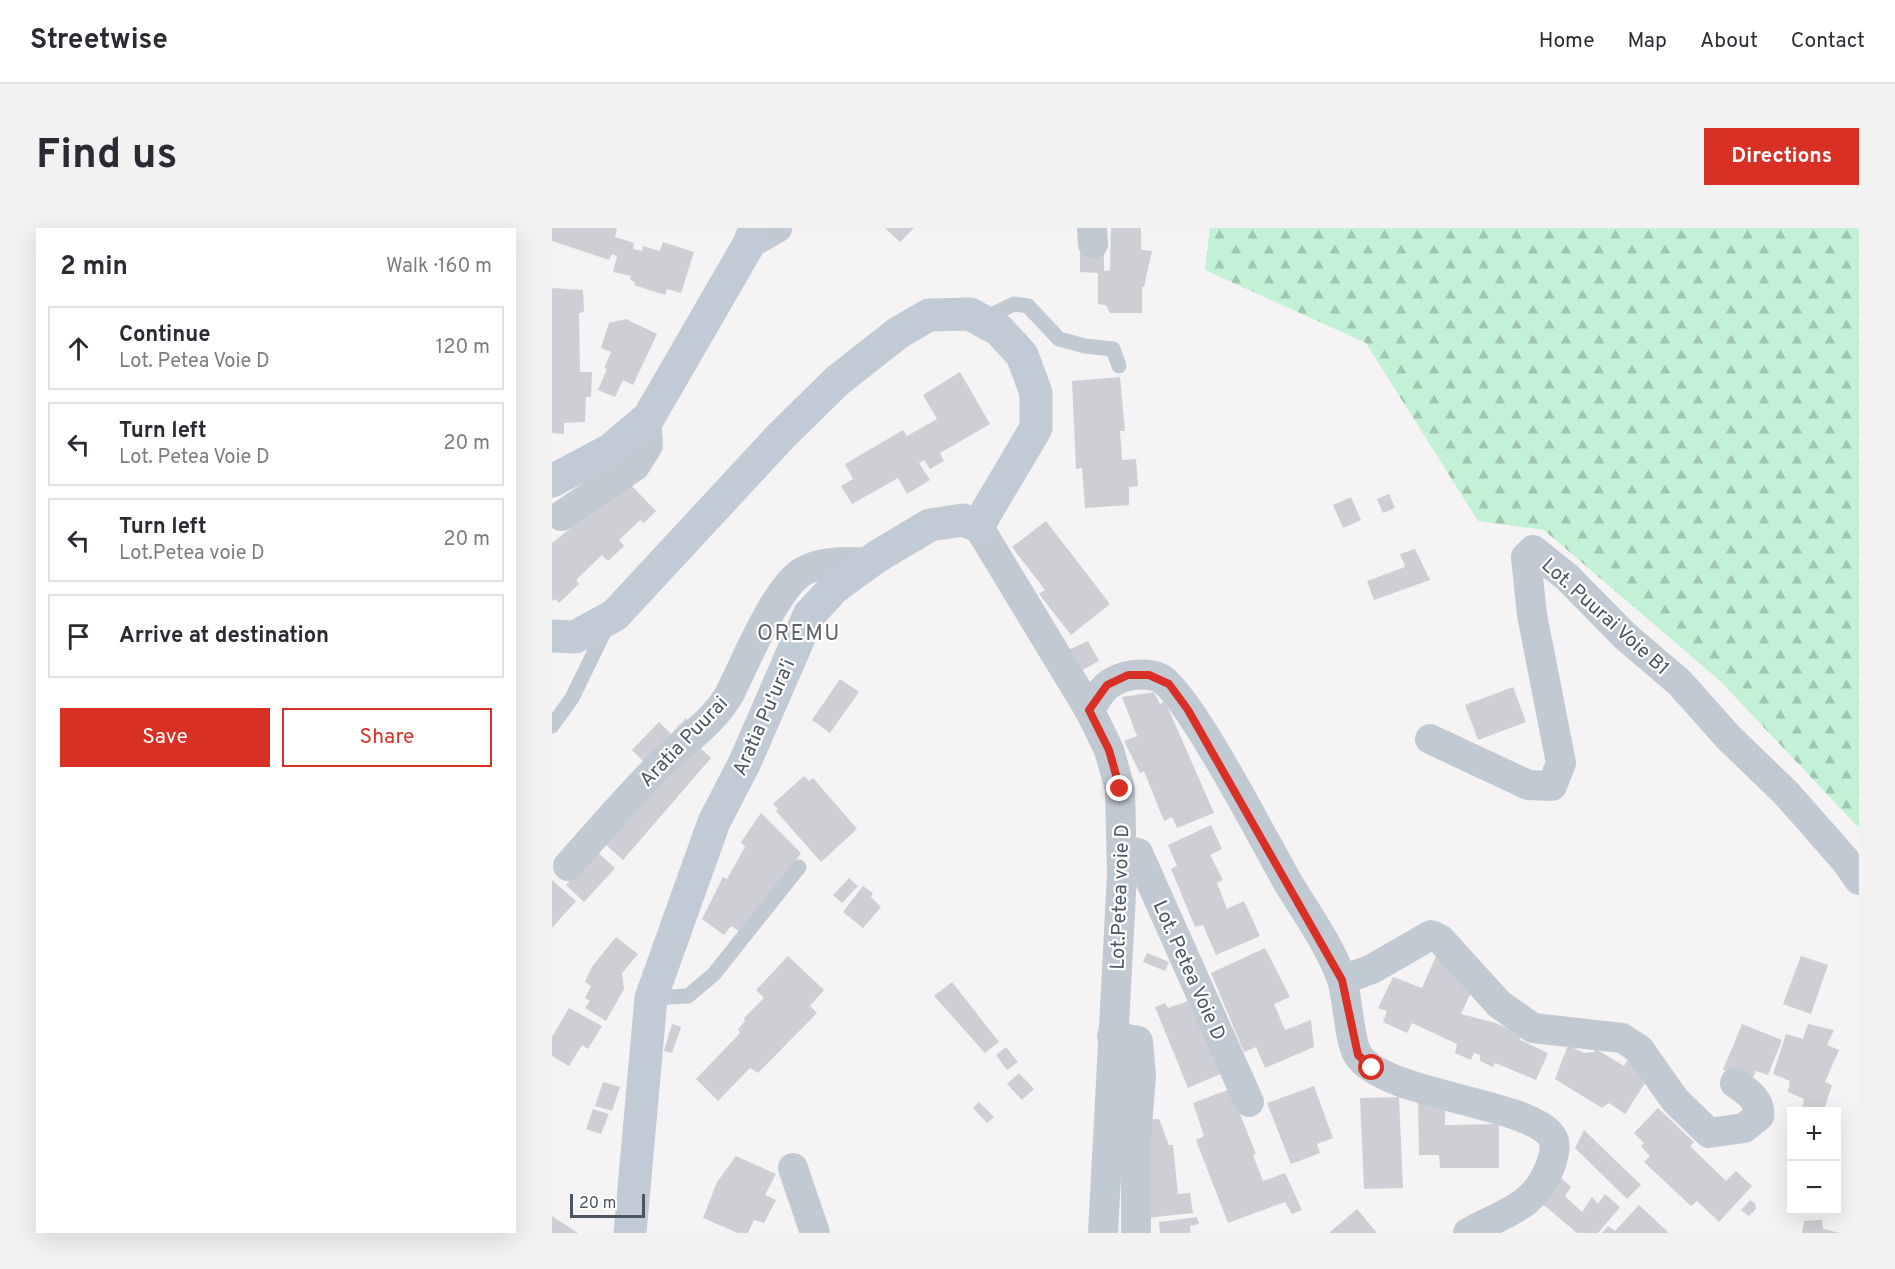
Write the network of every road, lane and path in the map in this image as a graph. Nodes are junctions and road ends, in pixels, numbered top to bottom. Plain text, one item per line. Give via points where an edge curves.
1 (777, 228) edge
2 (752, 236) edge
3 (981, 320) junction
4 (1119, 366) dead end
5 (646, 420) junction
6 (552, 480) edge
7 (561, 516) dead end
8 (978, 526) junction
9 (869, 563) junction
10 (612, 616) junction
11 (552, 636) edge
12 (1089, 710) junction
13 (552, 726) edge
14 (1430, 739) dead end
15 (1122, 850) junction
16 (568, 866) dead end
17 (799, 867) dead end
18 (1859, 880) edge
19 (1342, 980) junction
20 (651, 998) junction
21 (1112, 1036) junction
22 (1735, 1083) dead end
23 (1249, 1101) dead end
24 (793, 1168) dead end
25 (630, 1233) edge
26 (815, 1233) edge
27 (1103, 1233) edge
28 (1136, 1233) edge
29 (1468, 1233) edge

1 - 2 street
2 - 5 main road
3 - 4 lane via 1014,304 1028,306 1059,339 1113,349
3 - 8 main road via 999,330 1022,355 1036,393 1036,428
3 - 10 main road via 970,314 929,315 898,333 837,381
5 - 6 main road via 610,450
5 - 7 street via 648,445 635,466
8 - 9 main road, Aratia Pu'ura'i via 963,520 930,525
8 - 12 street, Lot.Petea voie D
9 - 16 street, Aratia Puurai via 824,564 801,572 766,620 728,696
9 - 20 main road, Aratia Pu'ura'i via 834,588 809,615 745,762 714,822
10 - 11 main road via 575,637
10 - 13 lane via 572,699
12 - 15 street, Lot.Petea voie D via 1109,750 1120,789
12 - 19 street via 1107,685 1128,675 1149,675 1169,684 1228,777
14 - 18 street, Lot. Puurai Voie B1 via 1528,785 1552,786 1561,763 1532,615 1526,557 1533,550 1680,683 1786,793
15 - 21 street, Lot.Petea voie D
15 - 23 street, Lot. Petea Voie D via 1138,853
17 - 20 lane via 714,974 688,996
19 - 22 street via 1372,969 1431,935 1441,940 1499,1004 1533,1028 1622,1038 1639,1049 1675,1100 1709,1133 1744,1128 1759,1116 1760,1108 1749,1092
19 - 29 street via 1358,1055 1372,1068 1472,1104 1521,1116 1547,1130 1553,1139 1555,1149 1546,1177 1532,1197 1509,1214
20 - 25 main road, Aratia Pu'ura'i
21 - 27 street, Lot.Petea voie D
21 - 28 street via 1138,1041 1142,1075 1136,1139
24 - 26 street

